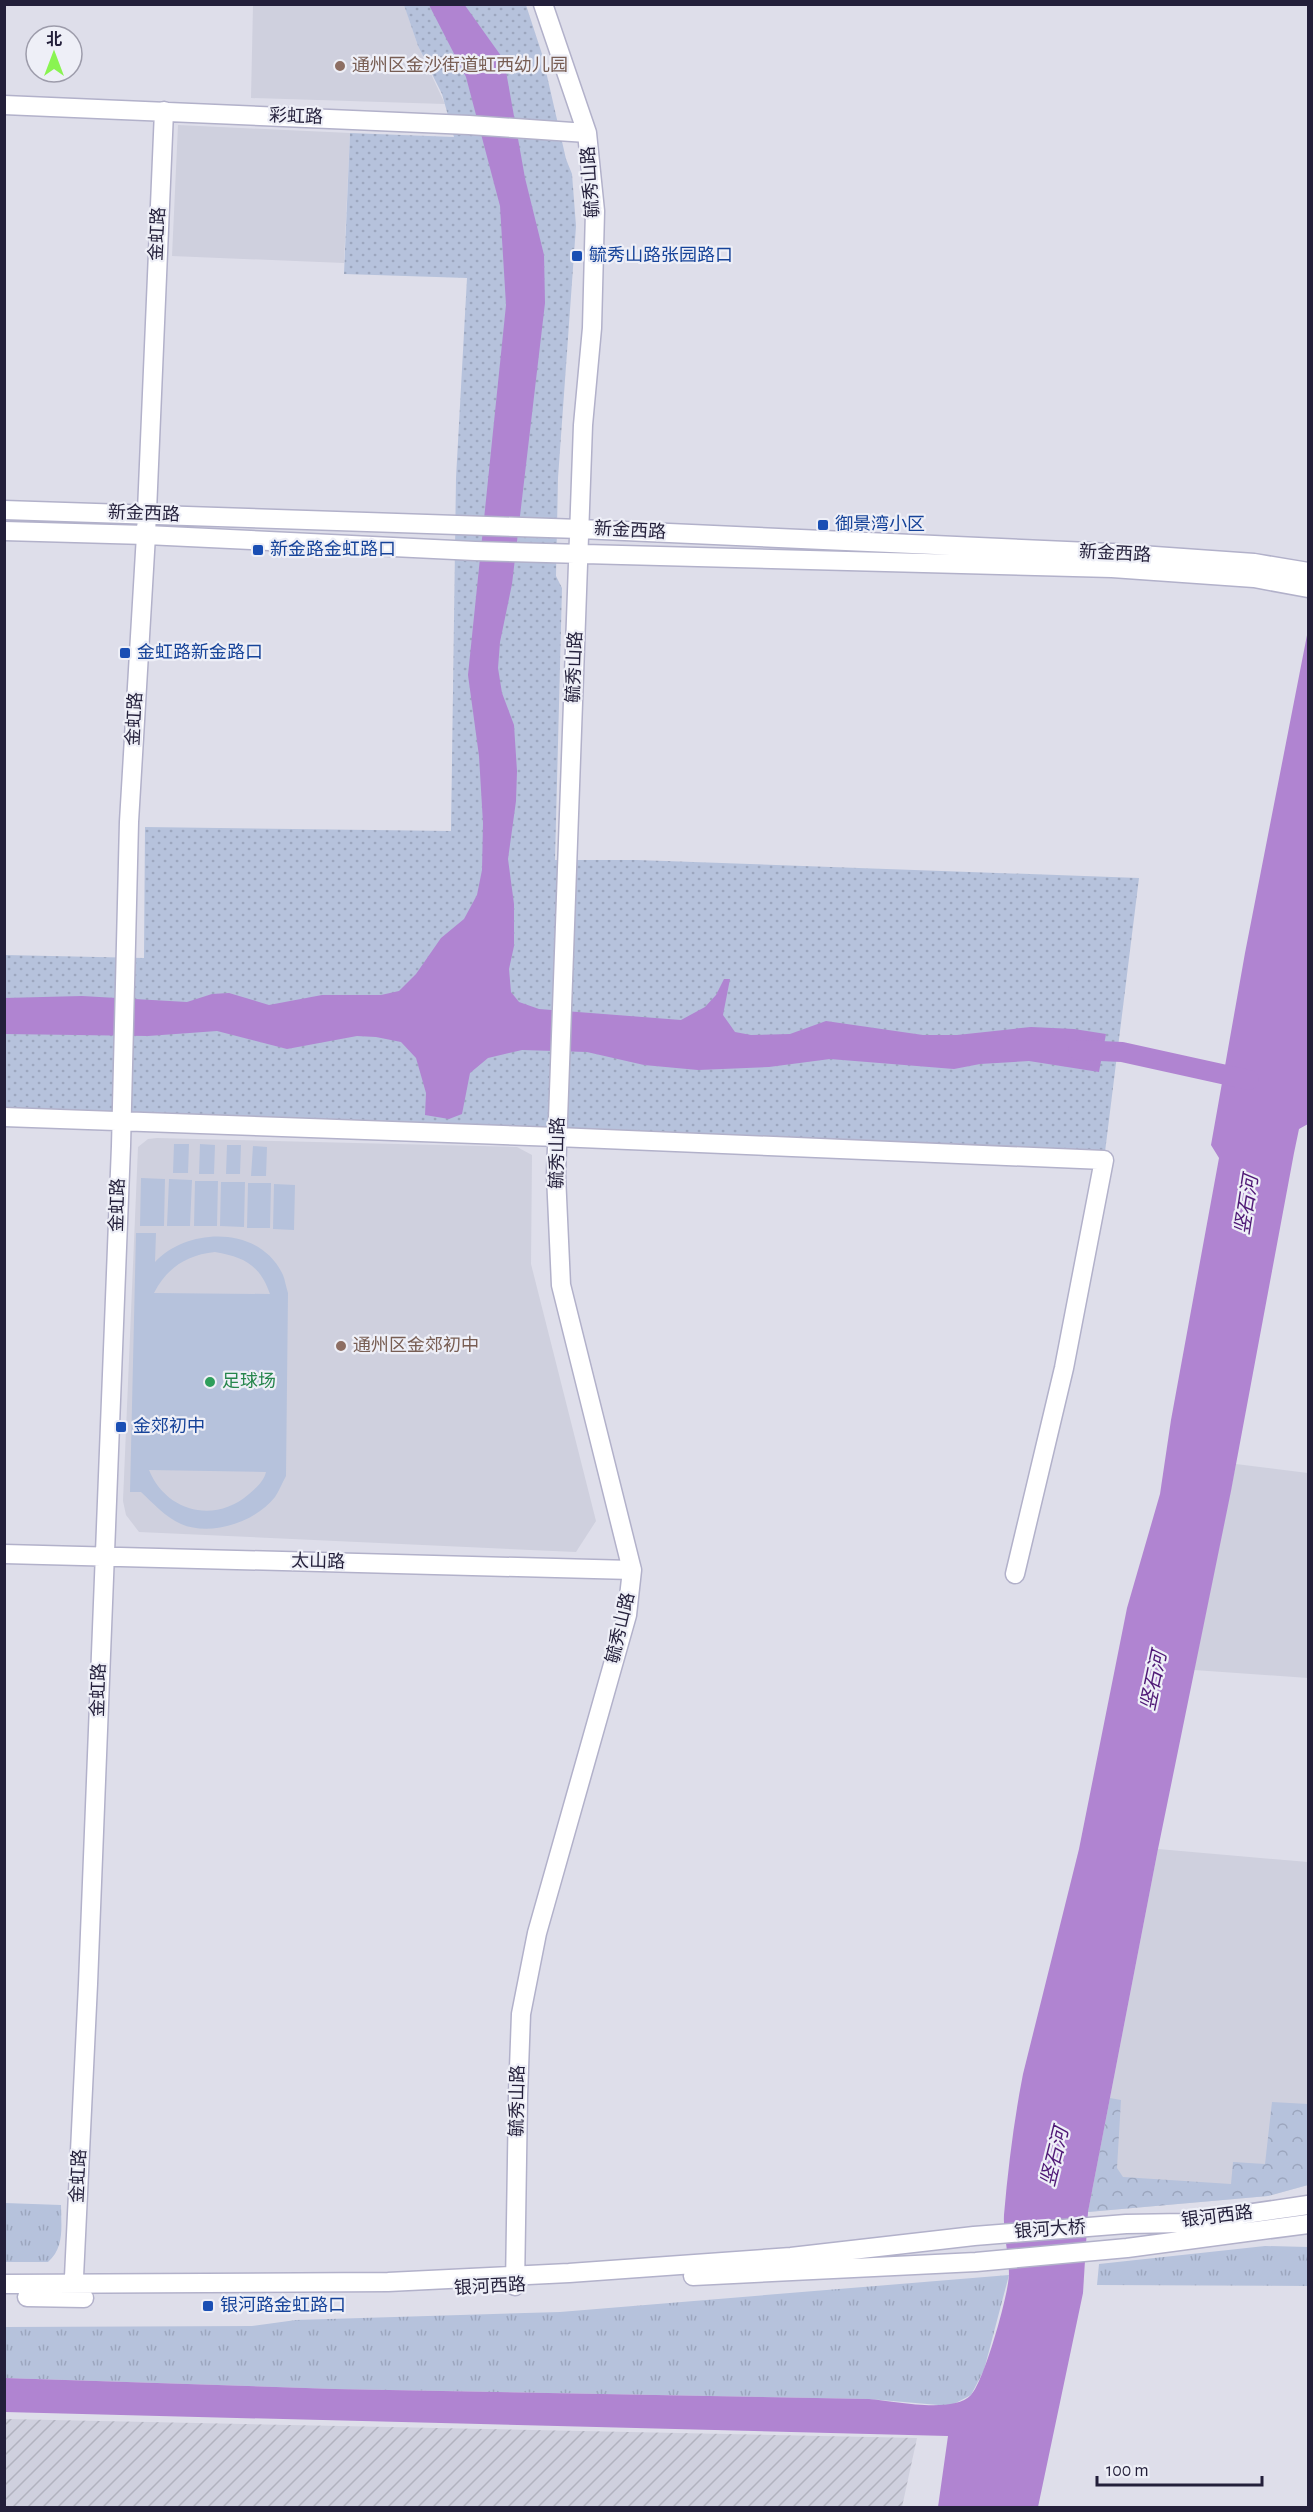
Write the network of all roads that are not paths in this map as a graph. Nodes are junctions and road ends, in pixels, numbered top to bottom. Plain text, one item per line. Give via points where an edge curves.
1 (543, 4) edge
2 (4, 105) edge
3 (164, 111) junction
4 (587, 133) junction
5 (4, 510) edge
6 (145, 514) junction
7 (580, 529) junction
8 (4, 531) edge
9 (146, 535) junction
10 (578, 552) junction
11 (1254, 571) junction
12 (1308, 572) edge
13 (1308, 588) edge
14 (4, 1117) edge
15 (121, 1121) junction
16 (557, 1137) junction
17 (4, 1554) edge
18 (104, 1556) junction
19 (632, 1570) junction
20 (1015, 1574) dead end
21 (1308, 2205) edge
22 (1126, 2224) joint
23 (1308, 2224) edge
24 (974, 2236) joint
25 (1127, 2248) joint
26 (976, 2262) joint
27 (515, 2281) junction
28 (4, 2284) edge
29 (73, 2292) junction
30 (4, 2296) edge

1 - 4 street, 毓秀山路
2 - 3 street, 彩虹路
3 - 4 street, 彩虹路
3 - 6 street, 金虹路
4 - 7 street, 毓秀山路 via 594,222
5 - 6 street, 新金西路
6 - 7 street, 新金西路
6 - 9 street, 金虹路
7 - 10 street, 毓秀山路
7 - 11 street, 新金西路 via 1101,553
8 - 9 street, 新金西路
9 - 10 street, 新金西路 via 475,551
9 - 15 street, 金虹路 via 129,822
10 - 11 street, 新金西路
10 - 16 street, 毓秀山路
11 - 12 street
11 - 13 street
14 - 15 street
15 - 16 street
15 - 18 street, 金虹路
16 - 19 street, 毓秀山路 via 561,1285
16 - 20 street via 1104,1160 1064,1368
17 - 18 street, 太山路
18 - 19 street, 太山路
18 - 29 street, 金虹路
19 - 27 street, 毓秀山路 via 627,1615 537,1933 521,2014
21 - 22 street, 银河西路 via 1184,2223
22 - 24 street, 银河大桥
23 - 25 street, 银河西路
24 - 27 street, 银河西路 via 791,2257
25 - 26 street, 银河大桥
26 - 27 street, 银河西路
27 - 29 street, 银河西路 via 393,2292
28 - 29 street, 银河西路
29 - 30 street, 银河西路

